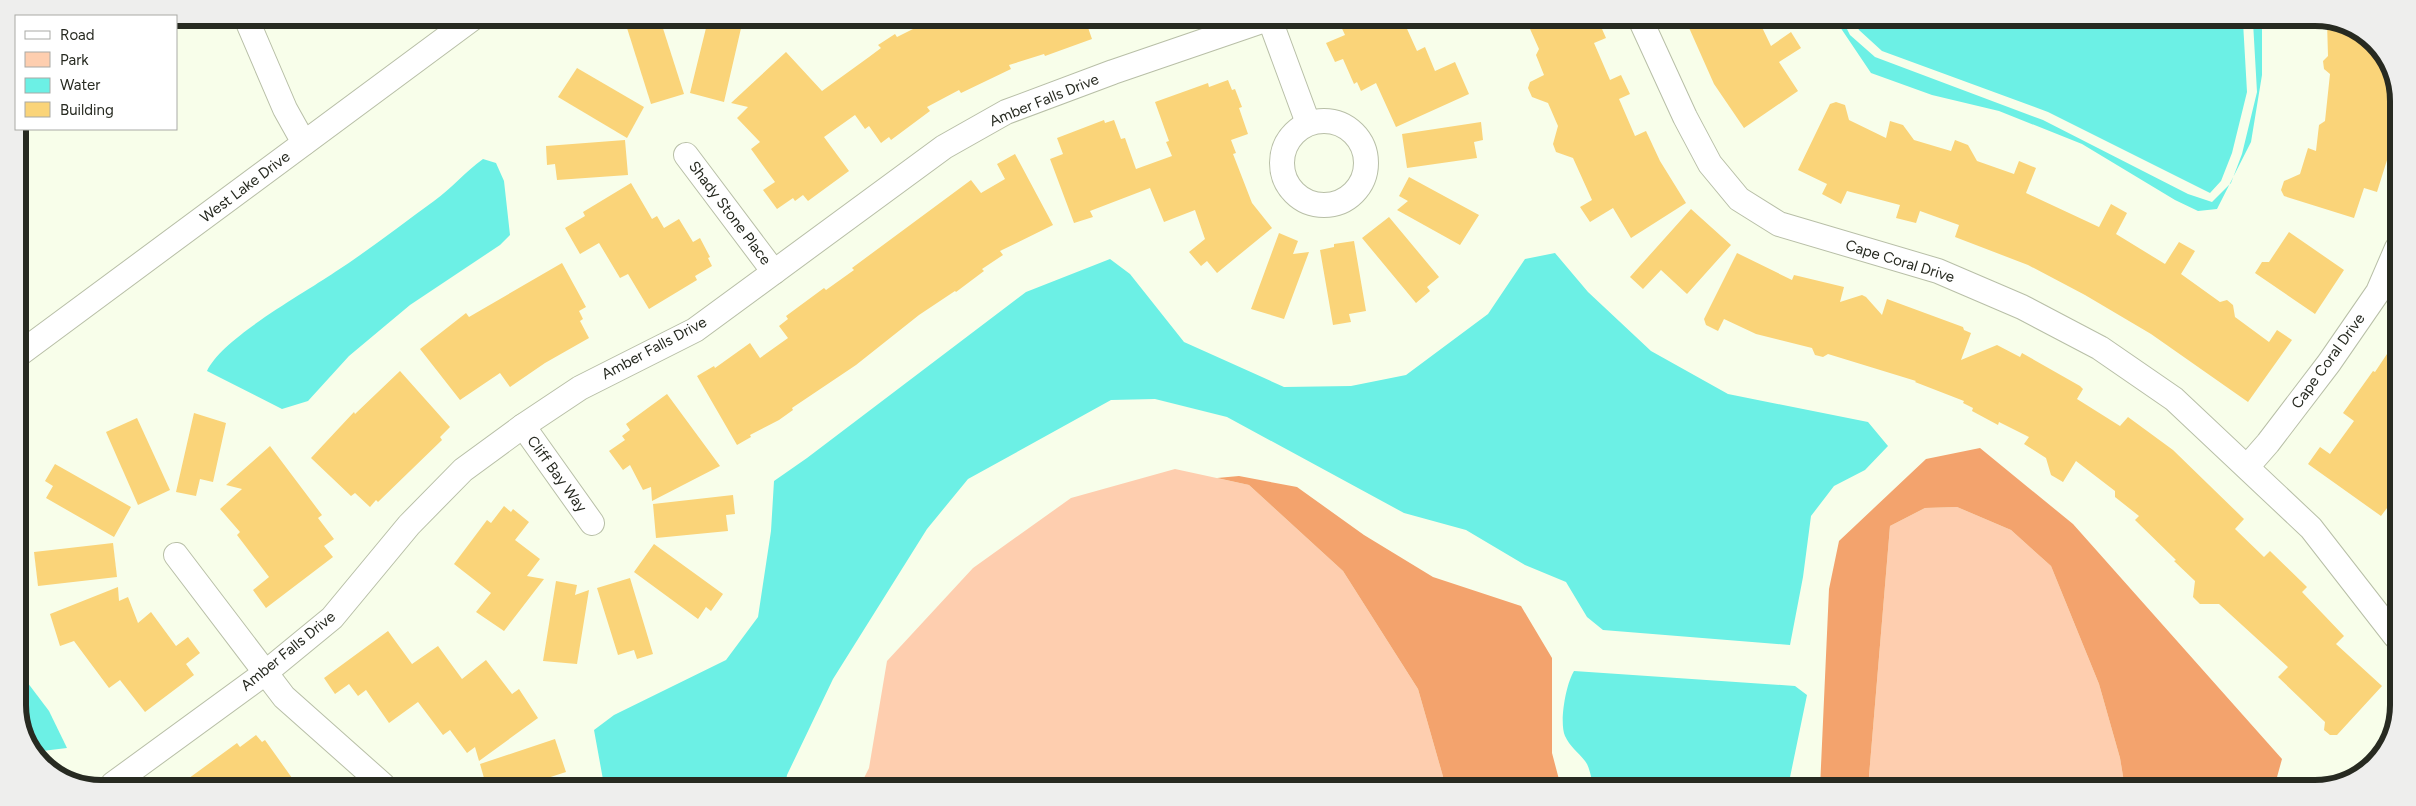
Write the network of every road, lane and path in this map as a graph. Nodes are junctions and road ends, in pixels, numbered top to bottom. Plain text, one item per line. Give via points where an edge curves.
1 (249, 26) edge
2 (462, 26) edge
3 (1247, 26) edge
4 (1272, 26) edge
5 (1644, 26) edge
6 (1308, 123) dead end
7 (304, 143) junction
8 (686, 155) dead end
9 (2390, 263) edge
10 (774, 272) junction
11 (26, 349) edge
12 (523, 426) junction
13 (2247, 467) junction
14 (592, 523) dead end
15 (176, 555) dead end
16 (2390, 630) edge
17 (265, 673) junction
18 (118, 780) edge
19 (377, 780) edge

1 - 7 street
2 - 7 street, West Lake Drive
3 - 10 street, Amber Falls Drive via 1006,112 944,147
4 - 6 street
5 - 13 street, Cape Coral Drive via 1706,156 1739,199 1779,224 1938,271 2022,306 2100,348 2174,400
7 - 11 street, West Lake Drive
8 - 10 street, Shady Stone Place
9 - 13 street, Cape Coral Drive via 2372,300 2274,436
10 - 12 street, Amber Falls Drive via 695,330 580,388
12 - 14 street, Cliff Bay Way
12 - 17 street, Amber Falls Drive via 463,470 409,524 332,618
13 - 16 street, Cape Coral Drive via 2311,528
15 - 17 street
17 - 18 street, Amber Falls Drive
17 - 19 street via 284,697

